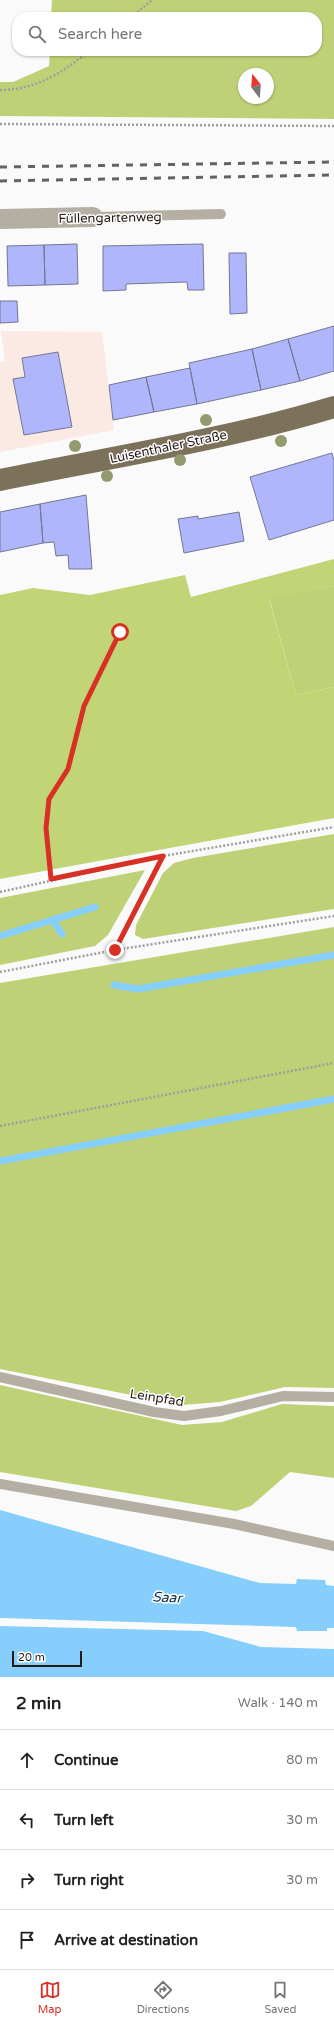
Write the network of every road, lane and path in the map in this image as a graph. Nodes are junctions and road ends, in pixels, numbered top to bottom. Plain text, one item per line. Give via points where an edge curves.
1 (152, 0) edge
2 (137, 12) edge
3 (82, 56) edge
4 (0, 90) edge
5 (0, 124) edge
6 (334, 126) edge
7 (221, 214) dead end
8 (94, 217) joint
9 (0, 219) edge
10 (334, 407) edge
11 (0, 480) edge
12 (120, 632) dead end
13 (334, 827) edge
14 (163, 856) junction
15 (51, 879) junction
16 (0, 892) edge
17 (334, 916) edge
18 (115, 950) junction
19 (0, 972) edge
20 (334, 1063) edge
21 (0, 1126) edge
22 (0, 1377) edge
23 (334, 1397) edge
24 (0, 1484) edge
25 (334, 1546) edge

1 - 2 path
3 - 4 path via 40,84
5 - 6 path
7 - 8 lane, Füllengartenweg
8 - 9 street, Füllengartenweg
10 - 11 main road, Luisenthaler Straße via 197,441
12 - 15 path via 84,706 68,769 49,799 46,828
13 - 14 path
14 - 15 path
14 - 18 path
15 - 16 path
17 - 18 path
18 - 19 path
20 - 21 path
22 - 23 lane, Leinpfad via 154,1412 184,1416 221,1411 283,1396
24 - 25 lane via 234,1524

